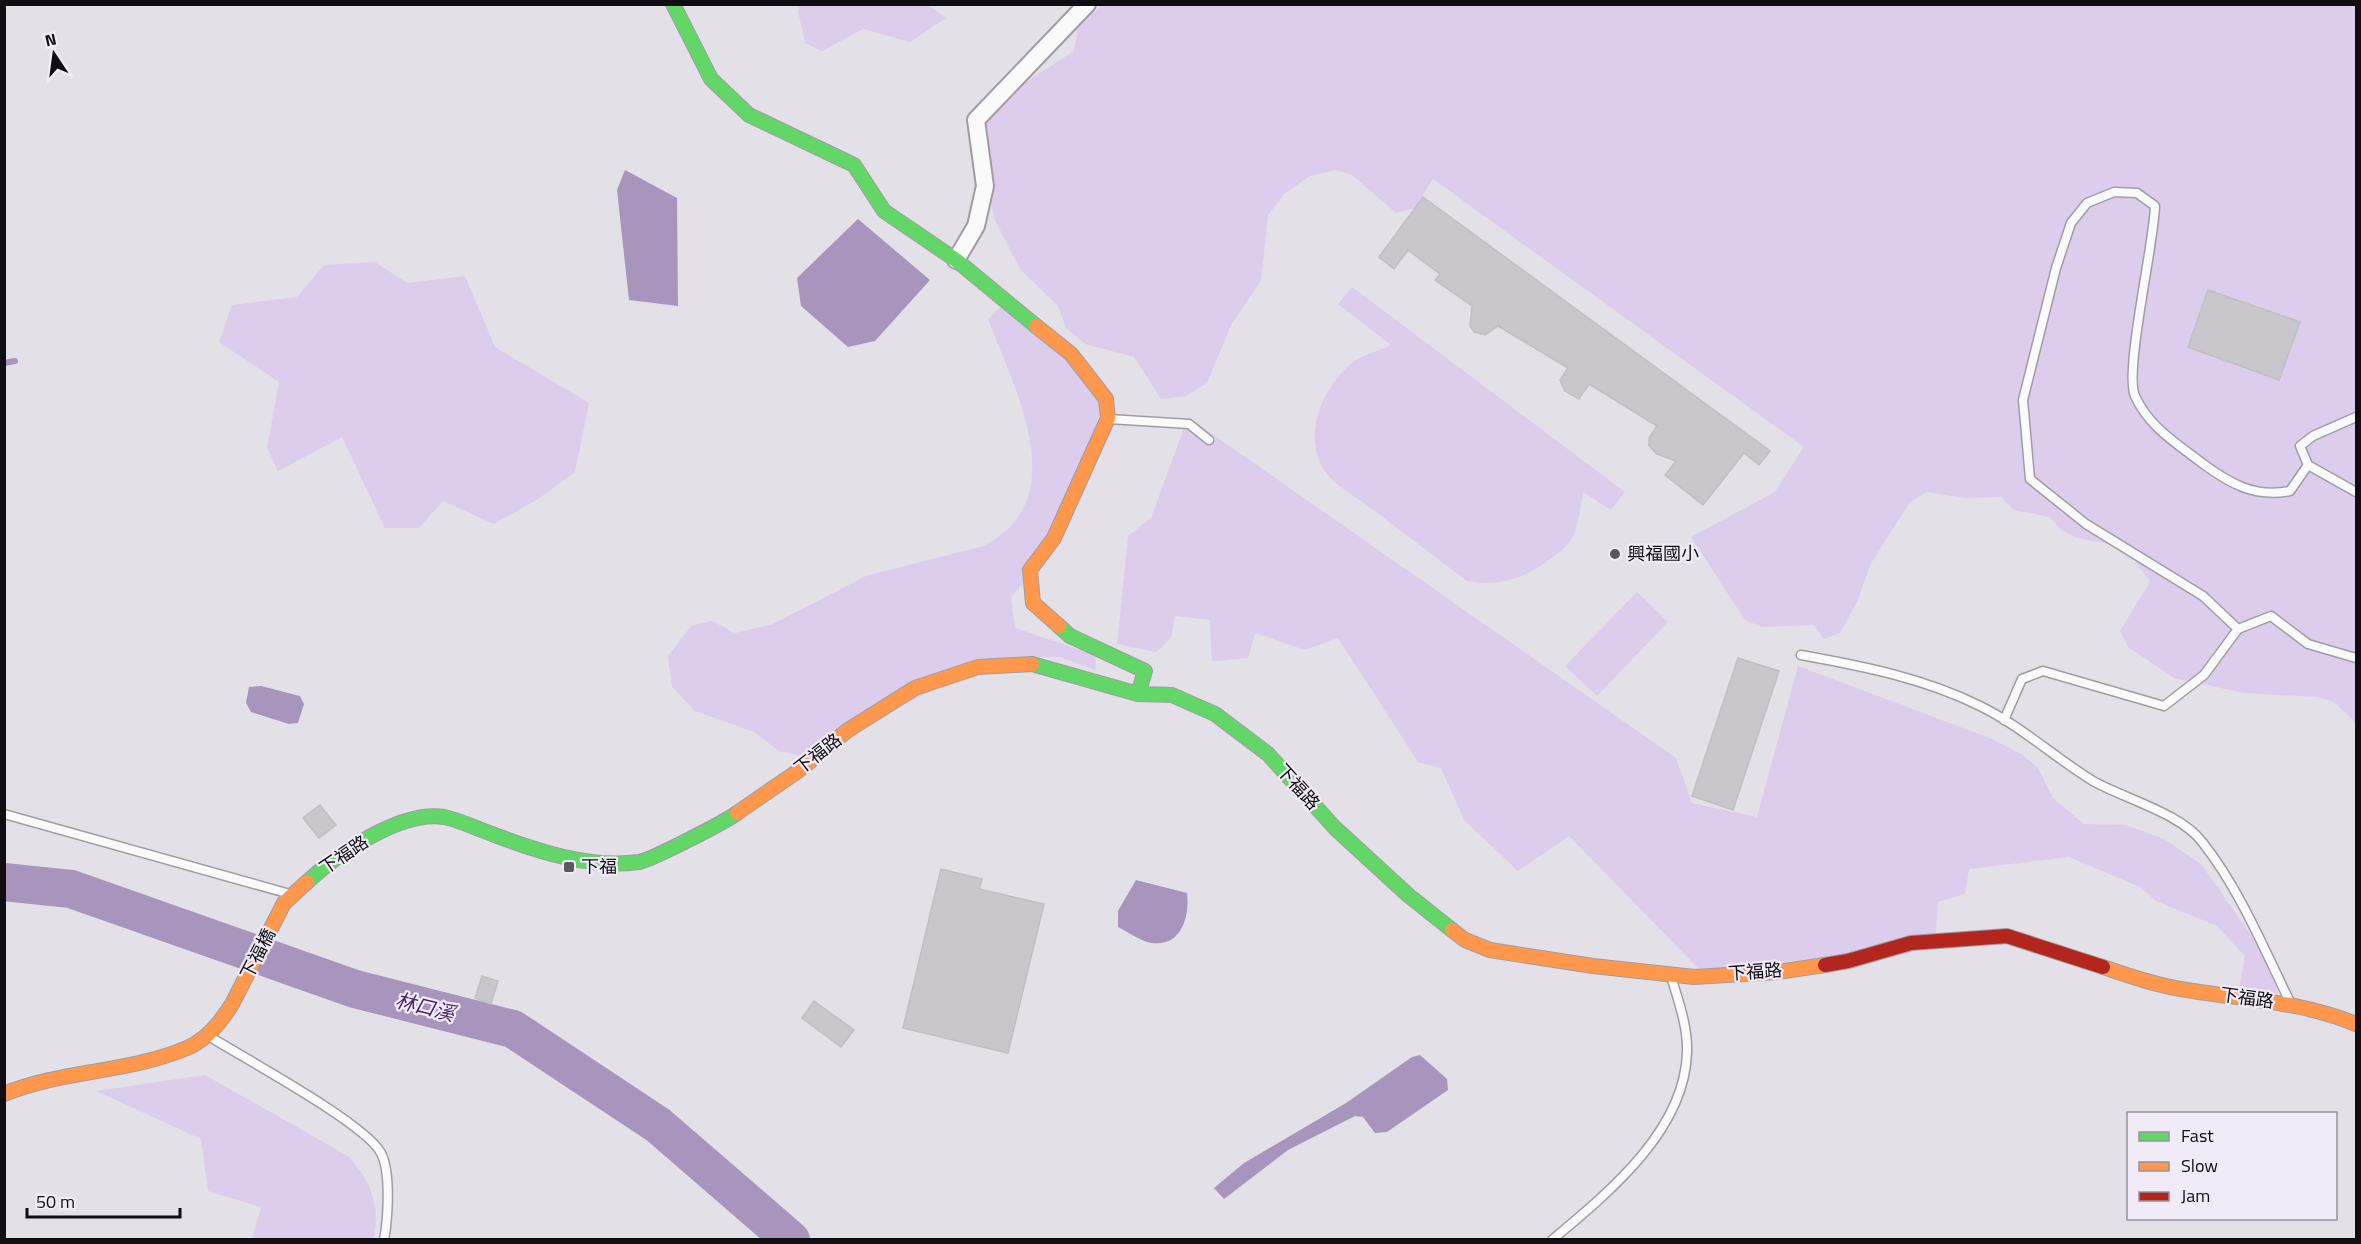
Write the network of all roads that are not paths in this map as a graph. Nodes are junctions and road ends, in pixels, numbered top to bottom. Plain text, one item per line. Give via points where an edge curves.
1 (673, 4) edge
2 (1087, 4) edge
3 (956, 260) junction
4 (2356, 417) edge
5 (1108, 418) junction
6 (1209, 440) dead end
7 (2308, 465) junction
8 (2356, 492) edge
9 (2238, 629) junction
10 (1801, 655) dead end
11 (2356, 658) edge
12 (1138, 694) junction
13 (2004, 720) junction
14 (4, 814) edge
15 (289, 899) junction
16 (1670, 976) junction
17 (2292, 1005) junction
18 (2356, 1024) edge
19 (207, 1035) junction
20 (4, 1094) edge
21 (384, 1239) edge
22 (1552, 1239) edge

1 - 3 main road via 711,79 749,115 854,165 884,211
2 - 3 street via 976,120 985,186 976,226
3 - 5 main road via 1071,354 1106,399
4 - 7 lane via 2300,446
5 - 6 lane via 1189,424
5 - 12 main road via 1054,538 1030,570 1033,603 1070,636 1145,670
7 - 8 lane
7 - 9 lane via 2289,491 2272,495 2230,484 2155,428 2134,394 2133,369 2155,206 2137,194 2114,192 2087,203 2071,223 2055,268 2023,400 2030,479 2086,524 2203,596
9 - 11 lane via 2271,616 2308,644
9 - 13 lane via 2204,675 2164,706 2043,671 2022,679
10 - 13 lane via 1882,670 1980,706
12 - 15 main road, 下福路 via 1035,664 978,667 915,688 848,730 733,816 641,862 591,862 520,845 443,816 400,822 365,839 327,863
12 - 16 main road, 下福路 via 1172,694 1242,732 1268,754 1365,857 1465,940 1490,950 1532,958
13 - 17 lane via 2093,780 2181,824 2202,841 2245,910
14 - 15 lane
15 - 19 main road, 下福橋 via 232,1004
16 - 17 main road, 下福路 via 1777,972 1848,961 1911,943 2007,936 2139,979
16 - 22 lane via 1681,1008 1687,1052 1681,1086 1666,1122 1639,1158
17 - 18 main road, 下福路 via 2325,1011
19 - 20 main road via 188,1048 136,1063 33,1082
19 - 21 lane via 368,1138 381,1154 386,1182 388,1222

